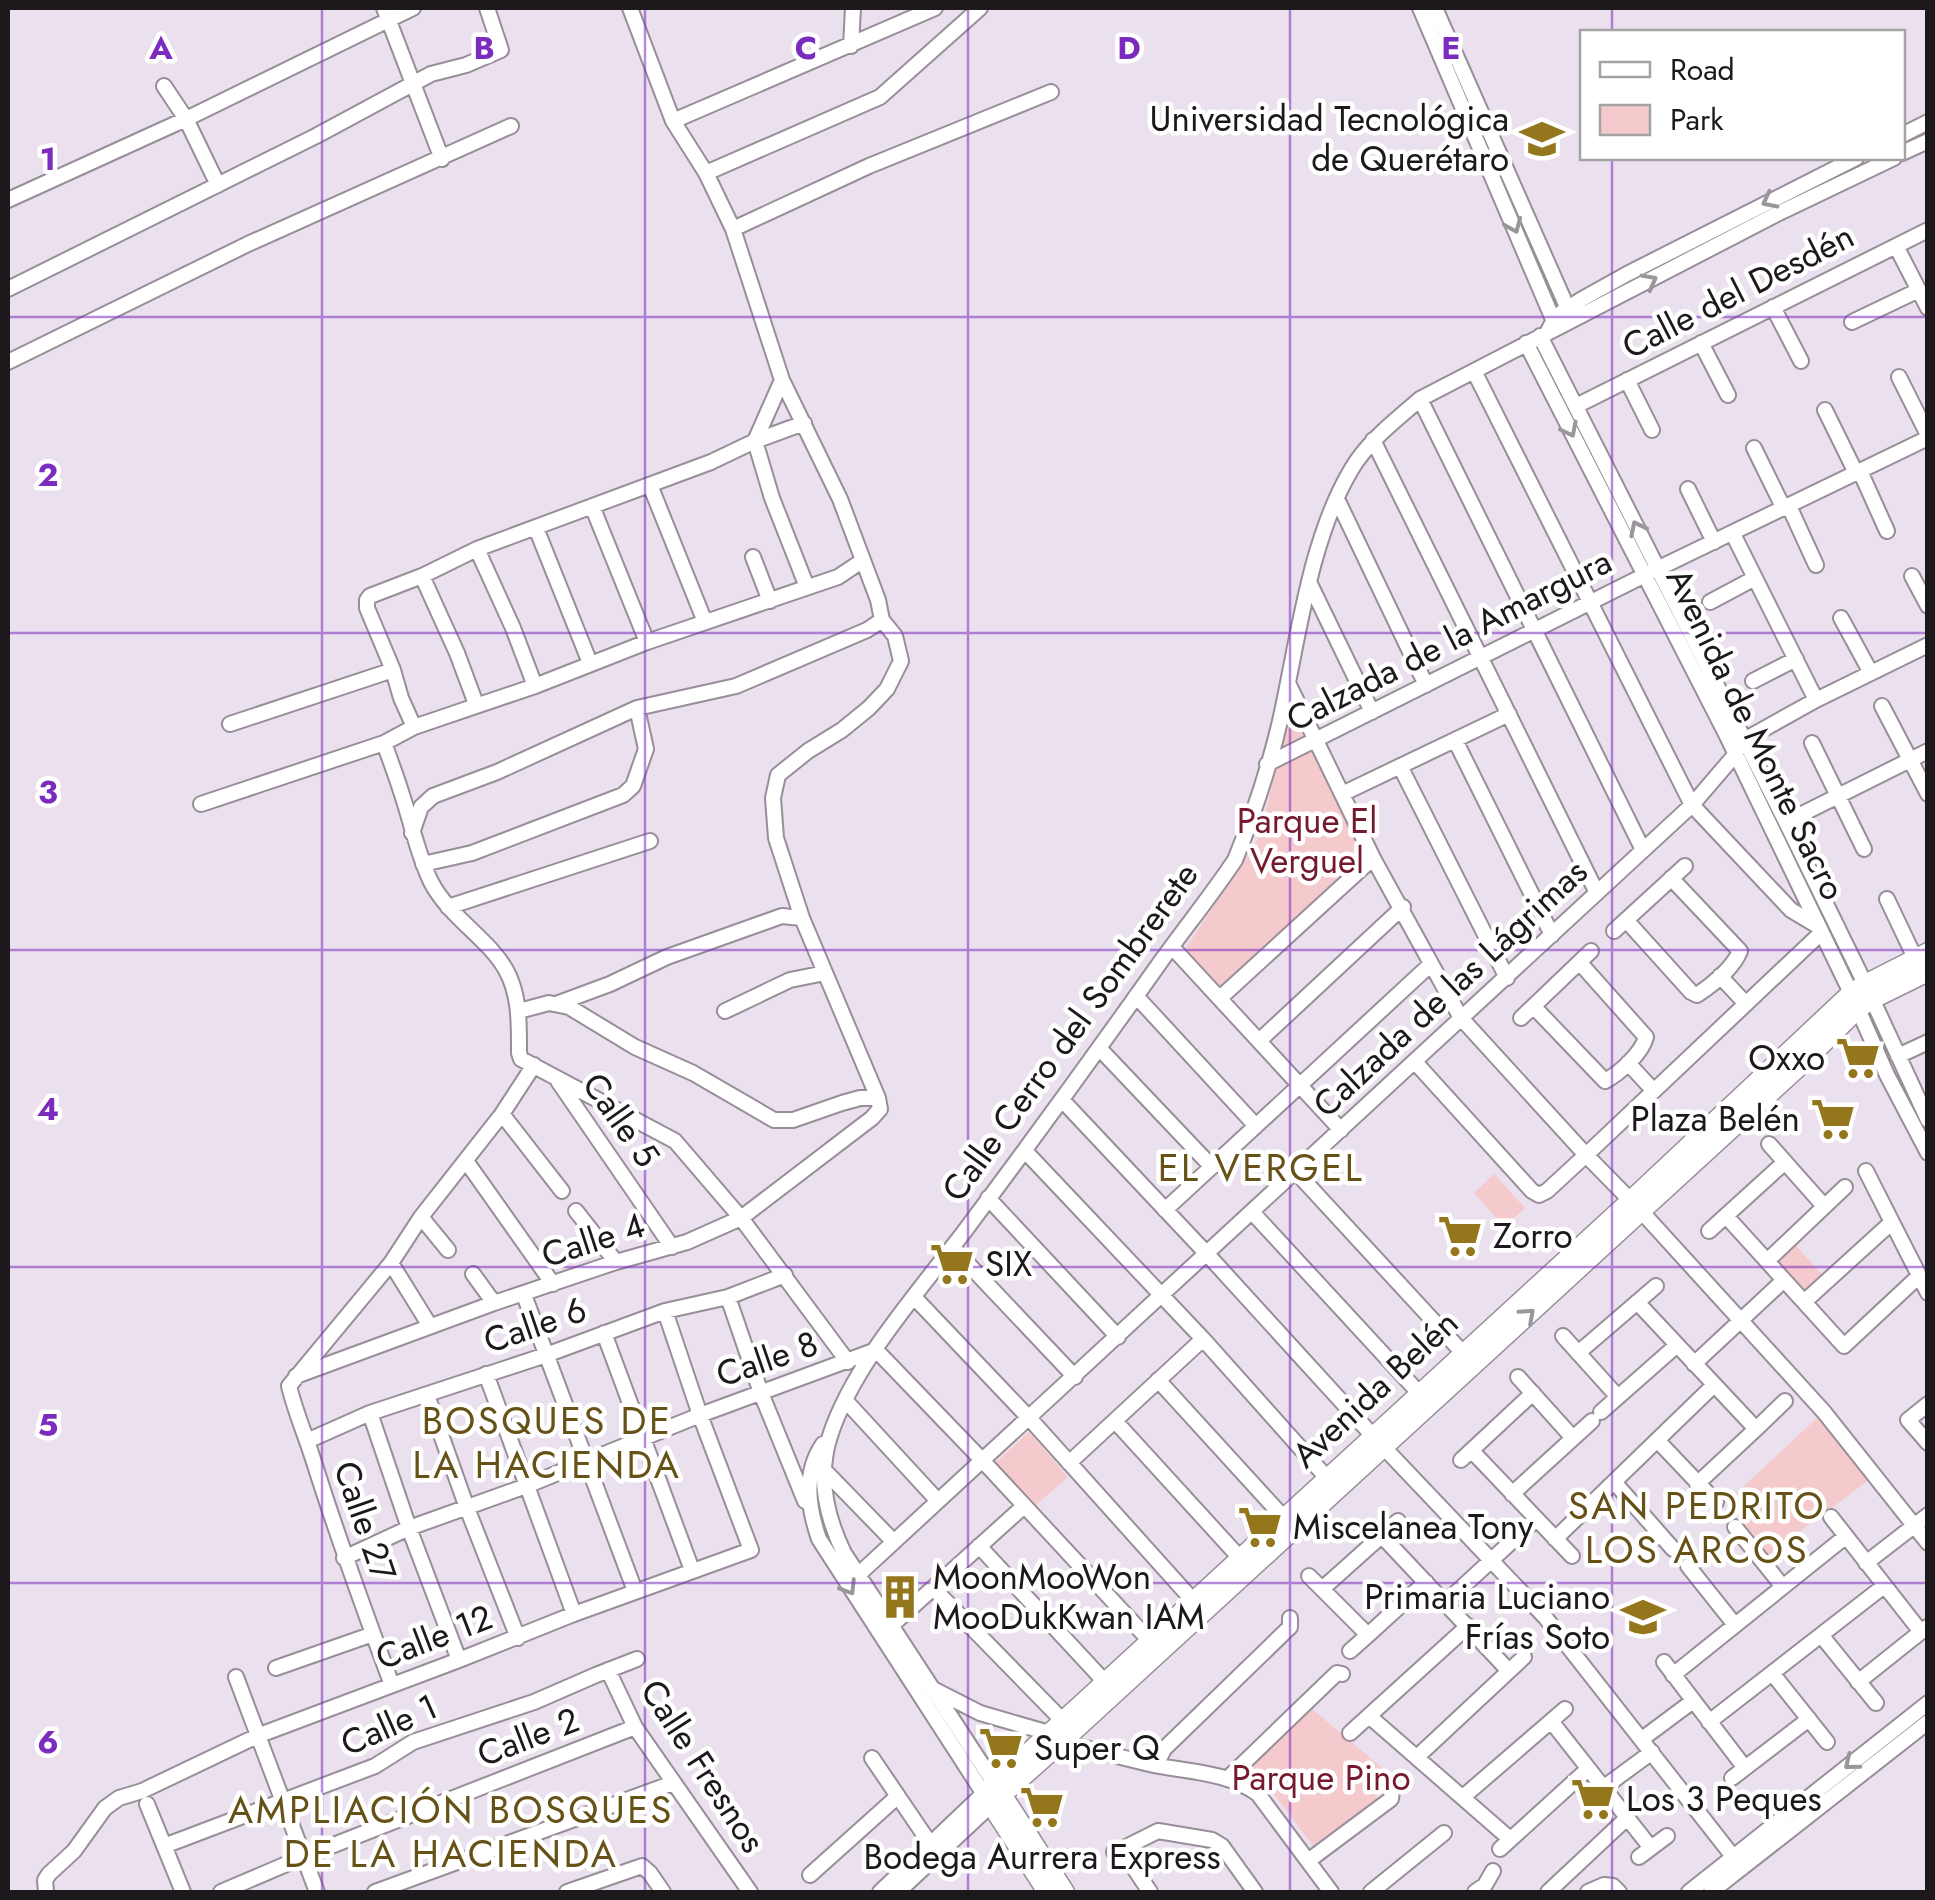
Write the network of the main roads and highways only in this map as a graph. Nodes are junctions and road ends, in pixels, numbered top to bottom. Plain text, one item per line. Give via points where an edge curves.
1 (1924, 960) edge
2 (1636, 1205) junction
3 (1378, 1441) junction
4 (1198, 1606) junction
5 (1058, 1732) junction
6 (992, 1794) junction
7 (1046, 1892) edge
8 (1064, 1892) edge

1 - 2 main road, Avenida Belén via 1862,996 1784,1080
3 -> 2 main road, Avenida Belén
2 - 3 main road, Avenida Belén via 1463,1353
3 - 4 main road, Avenida Belén
3 - 4 main road, Avenida Belén via 1240,1558
4 - 5 main road, Avenida Belén
4 - 5 main road, Avenida Belén via 1150,1640
5 - 6 main road, Avenida Belén
6 - 7 main road, Calle Cerro del Sombrerete
6 - 8 main road, Calle Cerro del Sombrerete

